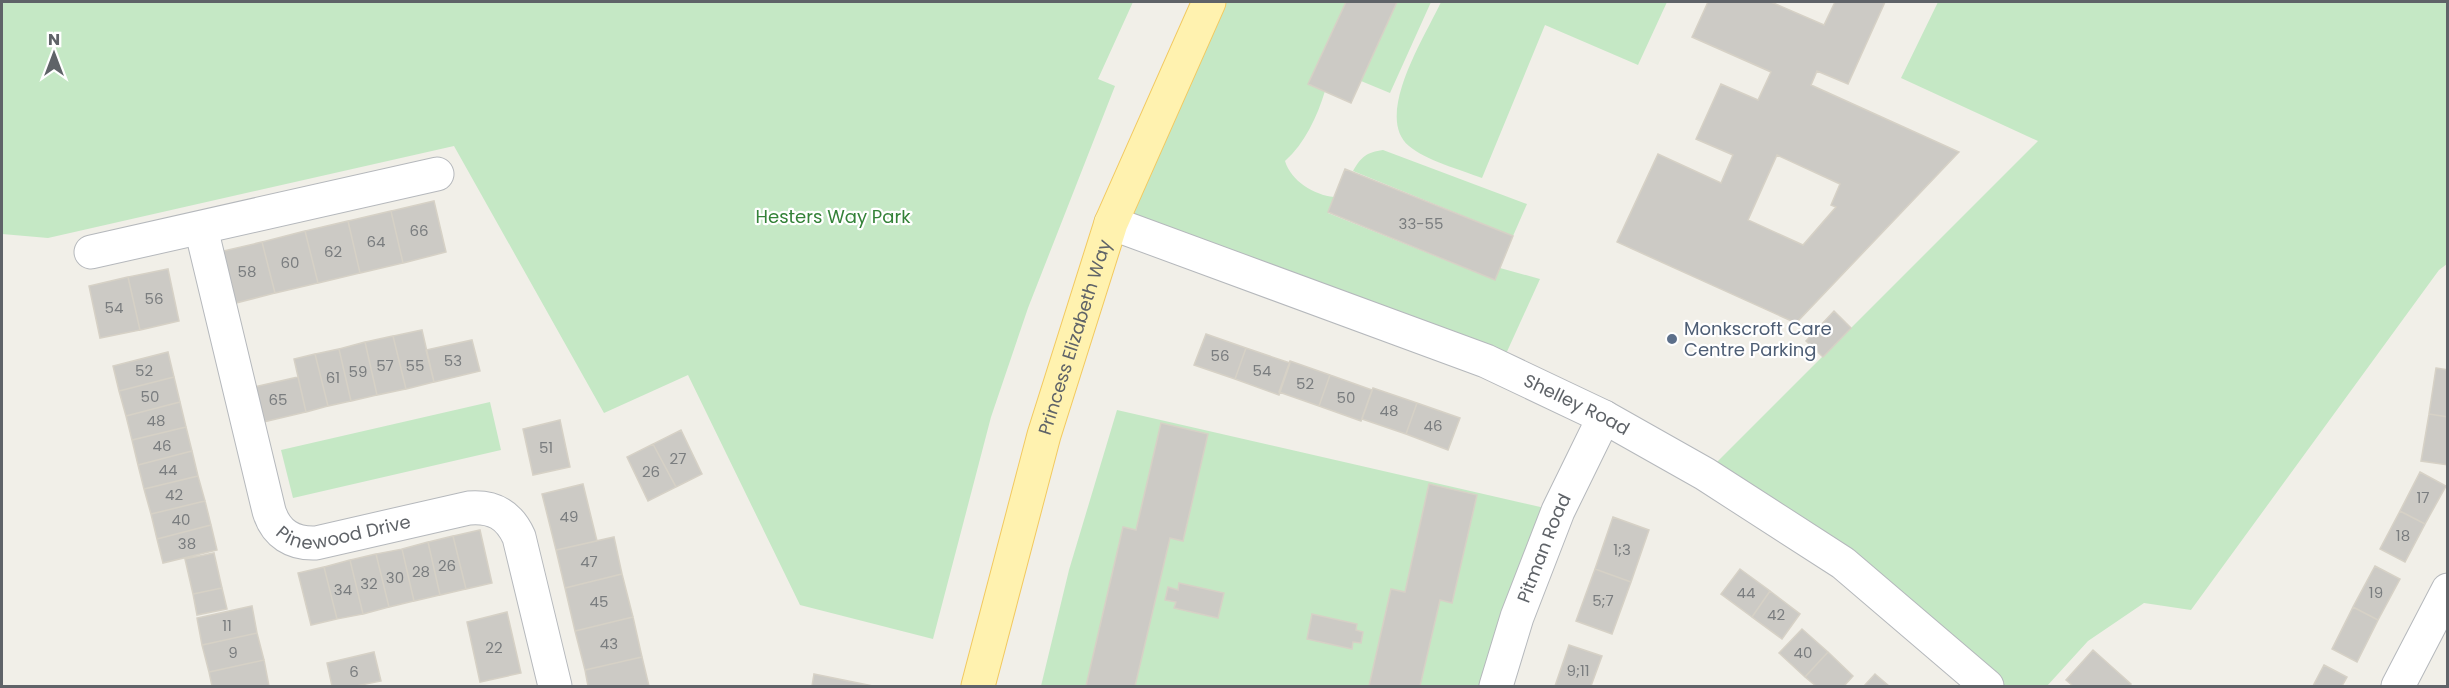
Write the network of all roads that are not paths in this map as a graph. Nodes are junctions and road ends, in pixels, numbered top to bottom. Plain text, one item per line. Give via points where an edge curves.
1 (1209, 2) edge
2 (437, 174) dead end
3 (1111, 223) junction
4 (201, 228) junction
5 (91, 252) dead end
6 (1604, 417) junction
7 (2448, 590) edge
8 (555, 687) edge
9 (978, 687) edge
10 (1496, 687) edge
11 (1987, 687) edge
12 (2398, 687) edge

1 - 3 main road, Princess Elizabeth Way
2 - 4 street
3 - 6 street, Shelley Road via 1486,361
3 - 9 main road, Princess Elizabeth Way via 1044,435
4 - 5 street
4 - 8 street, Pinewood Drive via 269,511 277,529 295,541 316,543 469,508 501,513 519,537
6 - 10 street, Pitman Road via 1558,511 1517,617
6 - 11 street, Shelley Road via 1705,474 1843,563
7 - 12 street

